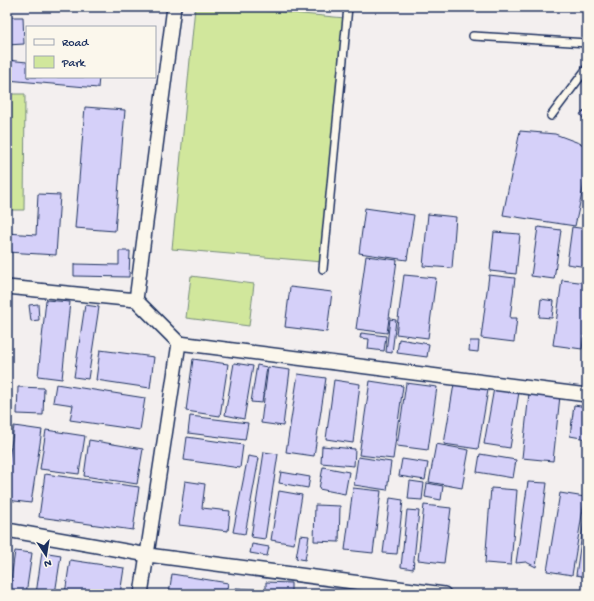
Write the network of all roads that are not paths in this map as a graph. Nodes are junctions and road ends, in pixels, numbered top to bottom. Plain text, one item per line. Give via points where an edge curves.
1 (174, 7) edge
2 (348, 7) edge
3 (472, 36) dead end
4 (587, 43) edge
5 (587, 68) edge
6 (551, 116) dead end
7 (323, 269) dead end
8 (7, 288) edge
9 (136, 300) junction
10 (179, 343) junction
11 (587, 395) edge
12 (7, 530) edge
13 (148, 555) junction
14 (141, 594) edge
15 (444, 594) edge

1 - 9 street
2 - 7 lane
3 - 4 lane
5 - 6 lane
8 - 9 street
9 - 10 street
10 - 11 street
10 - 13 street
12 - 13 street
13 - 14 street
13 - 15 street

